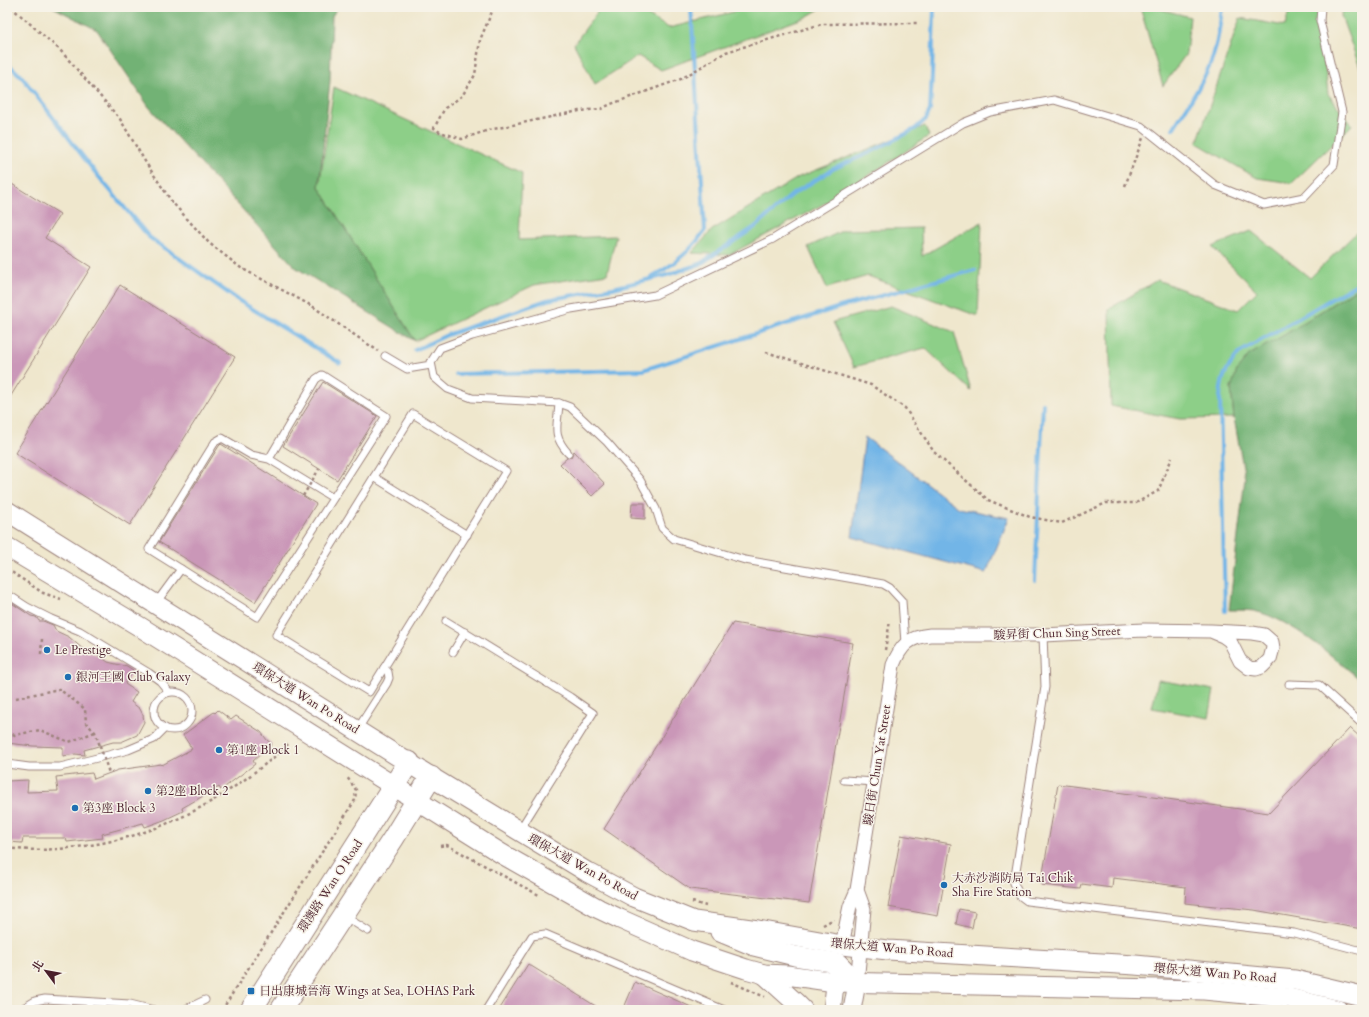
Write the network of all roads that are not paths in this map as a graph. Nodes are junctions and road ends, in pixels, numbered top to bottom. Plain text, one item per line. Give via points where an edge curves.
1 (1321, 7) edge
2 (385, 356) road end
3 (431, 365) junction
4 (559, 403) junction
5 (568, 453) dead end
6 (268, 459) junction
7 (374, 477) junction
8 (333, 498) junction
9 (7, 511) edge
10 (467, 535) junction
11 (7, 547) edge
12 (181, 569) junction
13 (7, 594) edge
14 (155, 604) junction
15 (446, 620) dead end
16 (1211, 631) dead end
17 (465, 632) junction
18 (1043, 635) junction
19 (905, 643) junction
20 (453, 652) dead end
21 (384, 668) junction
22 (1289, 684) dead end
23 (169, 692) junction
24 (1362, 724) edge
25 (165, 728) junction
26 (357, 730) junction
27 (409, 762) junction
28 (7, 764) edge
29 (431, 776) junction
30 (844, 780) dead end
31 (875, 782) junction
32 (393, 786) junction
33 (416, 800) junction
34 (519, 831) junction
35 (857, 890) junction
36 (342, 915) junction
37 (368, 931) dead end
38 (861, 947) junction
39 (1362, 950) edge
40 (840, 954) junction
41 (764, 974) junction
42 (835, 982) junction
43 (857, 983) junction
44 (1362, 996) edge
45 (205, 1000) dead end
46 (20, 1010) edge
47 (154, 1010) edge
48 (184, 1010) edge
49 (251, 1010) edge
50 (281, 1010) edge
51 (486, 1010) edge
52 (724, 1010) edge
53 (803, 1010) edge
54 (832, 1010) edge
55 (852, 1010) edge
56 (1338, 1010) edge

1 - 3 lane via 1320,21 1342,112 1334,164 1304,197 1264,205 1215,185 1141,126 1054,100 990,112 963,123 773,239 655,295 571,309 472,336 440,348
2 - 3 lane via 407,370
3 - 4 lane via 434,377 448,389 472,398
4 - 5 lane via 557,437
4 - 19 lane via 570,407 607,442 640,480 656,509 662,528 674,539 745,560 883,584 902,601
6 - 8 lane
6 - 8 lane via 316,379 322,375 328,378 386,416
6 - 12 lane via 251,455 222,438 215,442 149,549
7 - 10 lane
7 - 10 lane via 413,414 506,471
7 - 21 lane via 276,635 368,692
8 - 12 lane via 257,618
9 - 14 main road, 環保大道 Wan Po Road
10 - 21 lane
11 - 32 main road, 環保大道 Wan Po Road via 142,628
12 - 14 lane
13 - 23 lane via 27,607 80,631 149,673
14 - 26 main road, 環保大道 Wan Po Road
15 - 17 lane
16 - 18 street, 駿昇街 Chun Sing Street via 1144,630
17 - 20 lane
17 - 34 lane via 593,713
18 - 19 street, 駿昇街 Chun Sing Street via 930,635
18 - 39 lane via 1045,687 1014,883 1019,895 1027,901 1294,933
19 - 31 street, 駿日街 Chun Yat Street via 893,665
21 - 26 lane via 388,672 387,683
22 - 24 lane via 1319,684
23 - 25 lane via 159,698 154,708 156,720
23 - 25 lane via 182,694 187,698 192,710 188,722 183,727 171,730
25 - 28 lane via 154,739 94,760 60,767
26 - 27 main road, 環保大道 Wan Po Road
27 - 29 main road, 環保大道 Wan Po Road
27 - 32 main road, 環澳路 Wan O Road
29 - 33 main road
29 - 34 main road, 環保大道 Wan Po Road
30 - 31 lane
31 - 35 street, 駿日街 Chun Yat Street
32 - 33 main road, 環保大道 Wan Po Road
32 - 49 main road, 環澳路 Wan O Road
33 - 36 main road
33 - 41 main road, 環保大道 Wan Po Road via 502,854 620,919 692,951
34 - 40 main road, 環保大道 Wan Po Road via 634,897 694,921 758,930
35 - 38 street, 駿日街 Chun Yat Street via 864,909
35 - 40 street, 駿日街 Chun Yat Street via 850,906
36 - 37 lane
36 - 50 main road
38 - 40 main road, 環保大道 Wan Po Road
38 - 43 street, 駿日街 Chun Yat Street
38 - 44 main road, 環保大道 Wan Po Road via 1135,965 1295,980
40 - 42 street, 駿日街 Chun Yat Street
40 - 43 main road
41 - 42 main road, 環保大道 Wan Po Road
41 - 53 main road
42 - 43 main road, 環保大道 Wan Po Road
42 - 54 street, 駿日街 Chun Yat Street
43 - 55 street, 駿日街 Chun Yat Street
43 - 56 main road, 環保大道 Wan Po Road via 1204,990 1289,998
45 - 48 lane
46 - 47 lane via 45,999 130,1004
51 - 52 lane via 532,936 545,934

